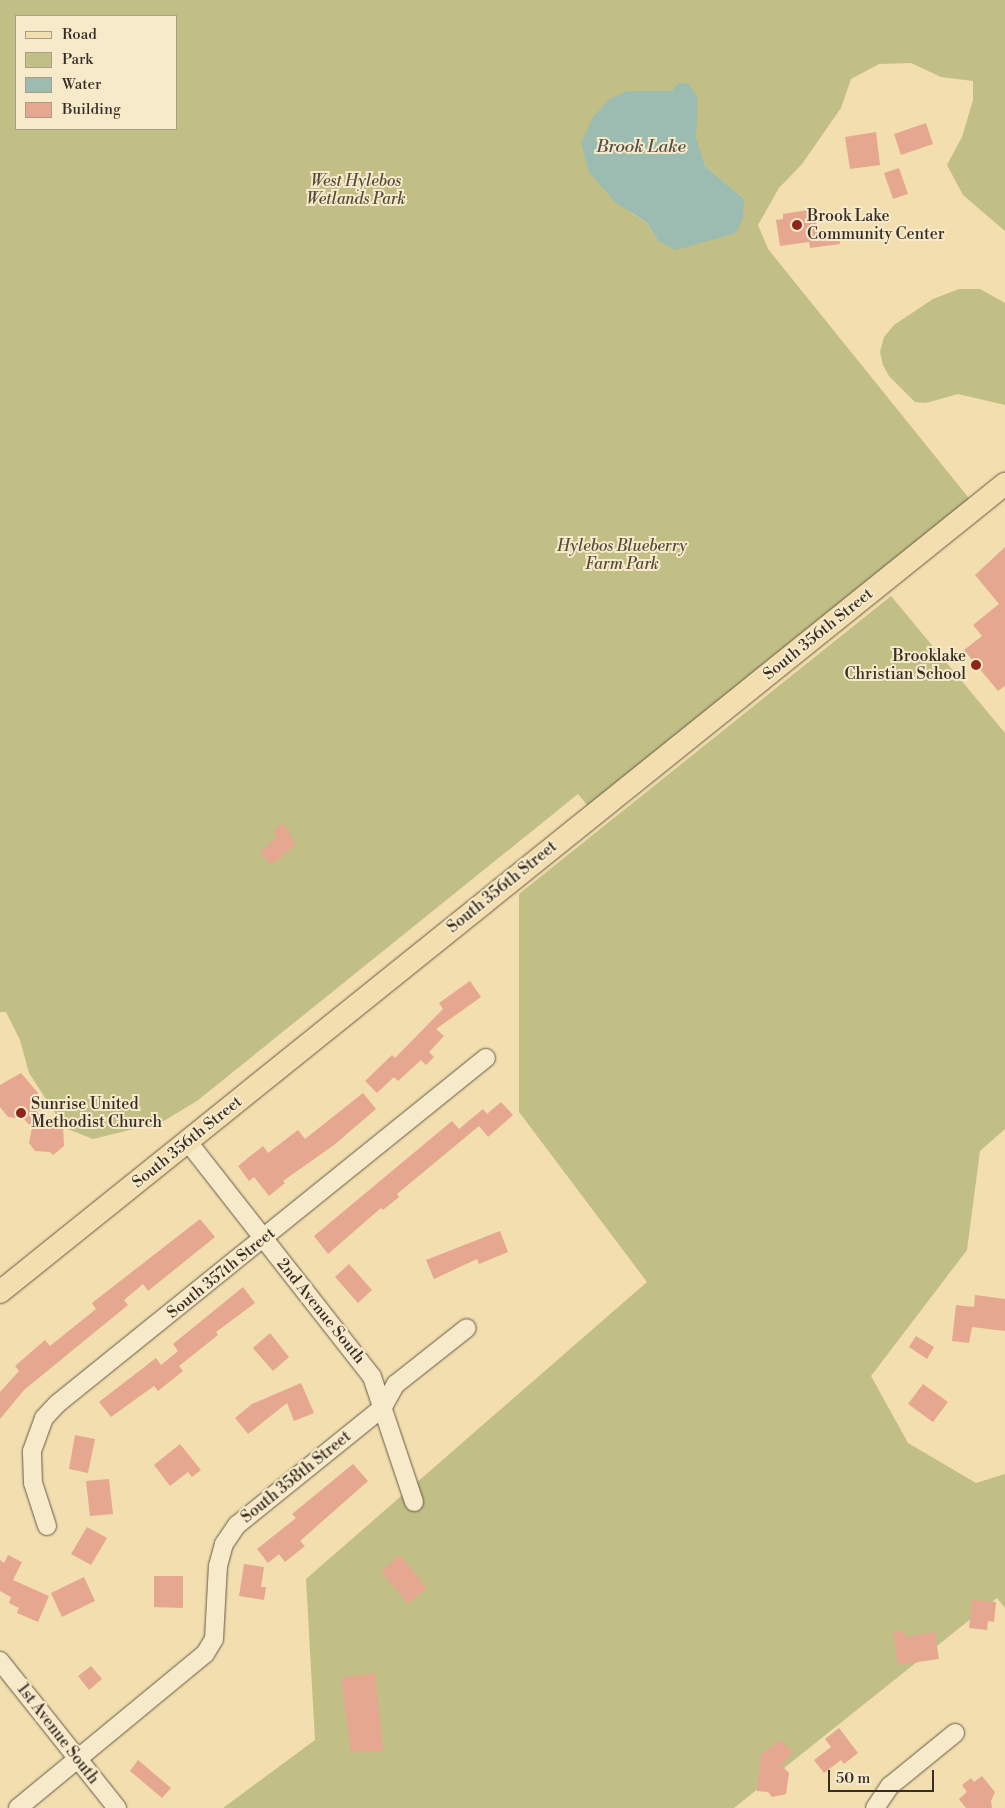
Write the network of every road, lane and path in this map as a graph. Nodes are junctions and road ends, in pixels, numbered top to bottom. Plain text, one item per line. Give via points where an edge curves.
1 (1005, 484) edge
2 (486, 1058) dead end
3 (188, 1142) junction
4 (263, 1240) junction
5 (0, 1292) edge
6 (468, 1328) dead end
7 (383, 1407) junction
8 (414, 1502) dead end
9 (47, 1526) dead end
10 (0, 1661) edge
11 (955, 1733) dead end
12 (78, 1759) junction
13 (18, 1808) edge
14 (117, 1808) edge
15 (875, 1808) edge

1 - 3 main road, South 356th Street
2 - 4 street, South 357th Street
3 - 4 street, 2nd Avenue South
3 - 5 main road, South 356th Street
4 - 7 street, 2nd Avenue South via 362,1363 372,1377
4 - 9 street, South 357th Street via 57,1404 44,1418 32,1451 33,1483
6 - 7 street, South 358th Street via 396,1384
7 - 8 street, 2nd Avenue South
7 - 12 street, South 358th Street via 237,1526 224,1544 218,1566 215,1632 210,1646 188,1669
10 - 12 street, 1st Avenue South
11 - 15 street via 890,1786
12 - 13 street, South 358th Street
12 - 14 street, 1st Avenue South

